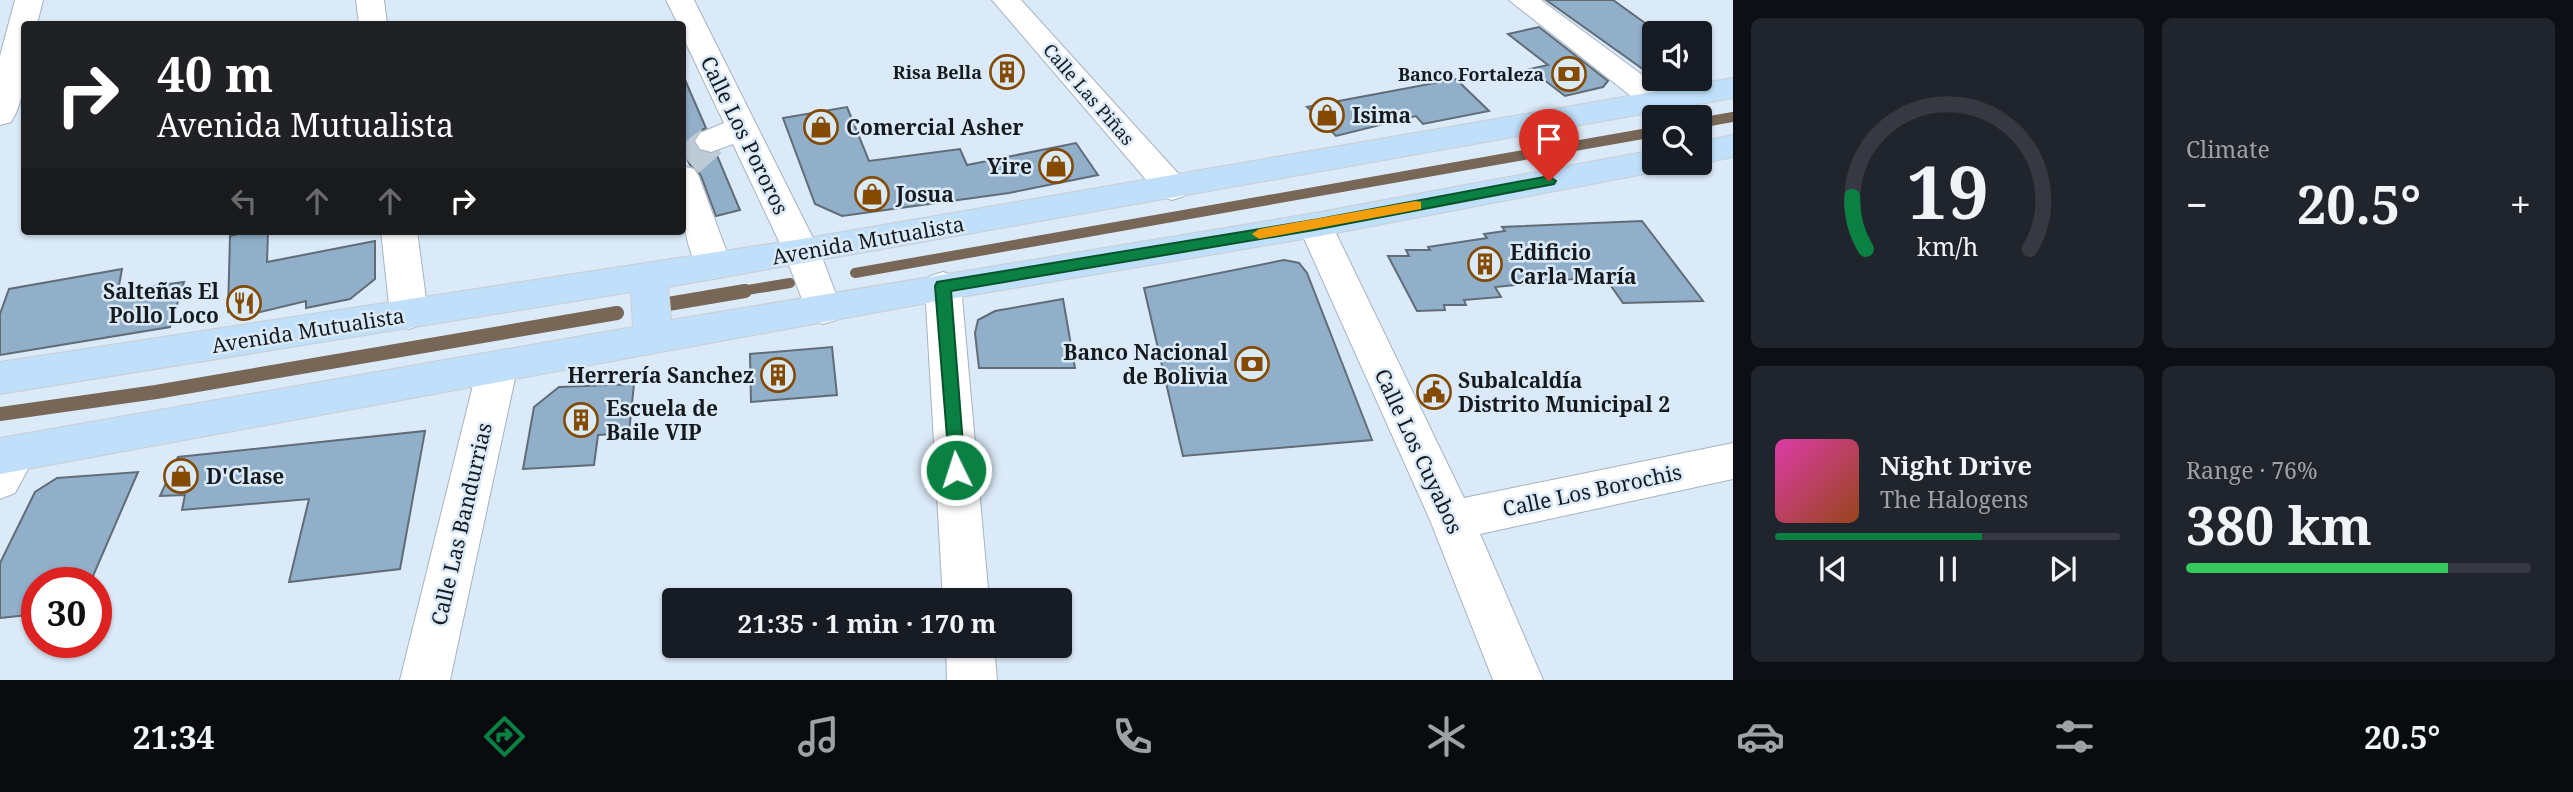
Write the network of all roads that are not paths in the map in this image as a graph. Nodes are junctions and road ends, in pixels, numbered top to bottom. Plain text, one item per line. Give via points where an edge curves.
1 (370, 0) edge
2 (680, 0) edge
3 (1523, 0) edge
4 (1012, 1) edge
5 (24, 2) edge
6 (373, 21) edge
7 (1733, 88) edge
8 (1657, 101) junction
9 (0, 115) edge
10 (742, 128) junction
11 (1733, 146) edge
12 (1712, 150) edge
13 (691, 161) edge
14 (1642, 163) edge
15 (1172, 188) junction
16 (1314, 225) junction
17 (400, 235) edge
18 (803, 256) junction
19 (713, 266) junction
20 (649, 281) junction
21 (943, 286) junction
22 (821, 305) junction
23 (410, 314) junction
24 (653, 336) junction
25 (497, 369) junction
26 (0, 378) edge
27 (1733, 461) edge
28 (5, 463) edge
29 (1452, 520) junction
30 (965, 588) edge
31 (971, 658) edge
32 (425, 680) edge
33 (972, 680) edge
34 (1518, 680) edge

1 - 6 street
2 - 10 street, Calle Los Pororos
3 - 8 street
4 - 15 street, Calle Las Piñas
5 - 9 street
7 - 8 main road, Avenida Mutualista
8 - 15 main road, Avenida Mutualista
10 - 13 street
10 - 18 street, Calle Los Pororos
11 - 12 main road
13 - 19 street
14 - 16 main road
15 - 18 main road, Avenida Mutualista
16 - 21 main road
16 - 29 street, Calle Los Cuyabos
17 - 23 street
18 - 19 main road, Avenida Mutualista
18 - 22 street, Calle Los Pororos
19 - 20 main road, Avenida Mutualista
20 - 23 main road, Avenida Mutualista
20 - 24 main road
21 - 22 main road
21 - 30 street
22 - 24 main road
23 - 26 main road, Avenida Mutualista
24 - 25 main road
25 - 28 main road
25 - 32 street, Calle Las Bandurrias
27 - 29 street, Calle Los Borochis
29 - 34 street, Calle Los Cuyabos
31 - 33 street

